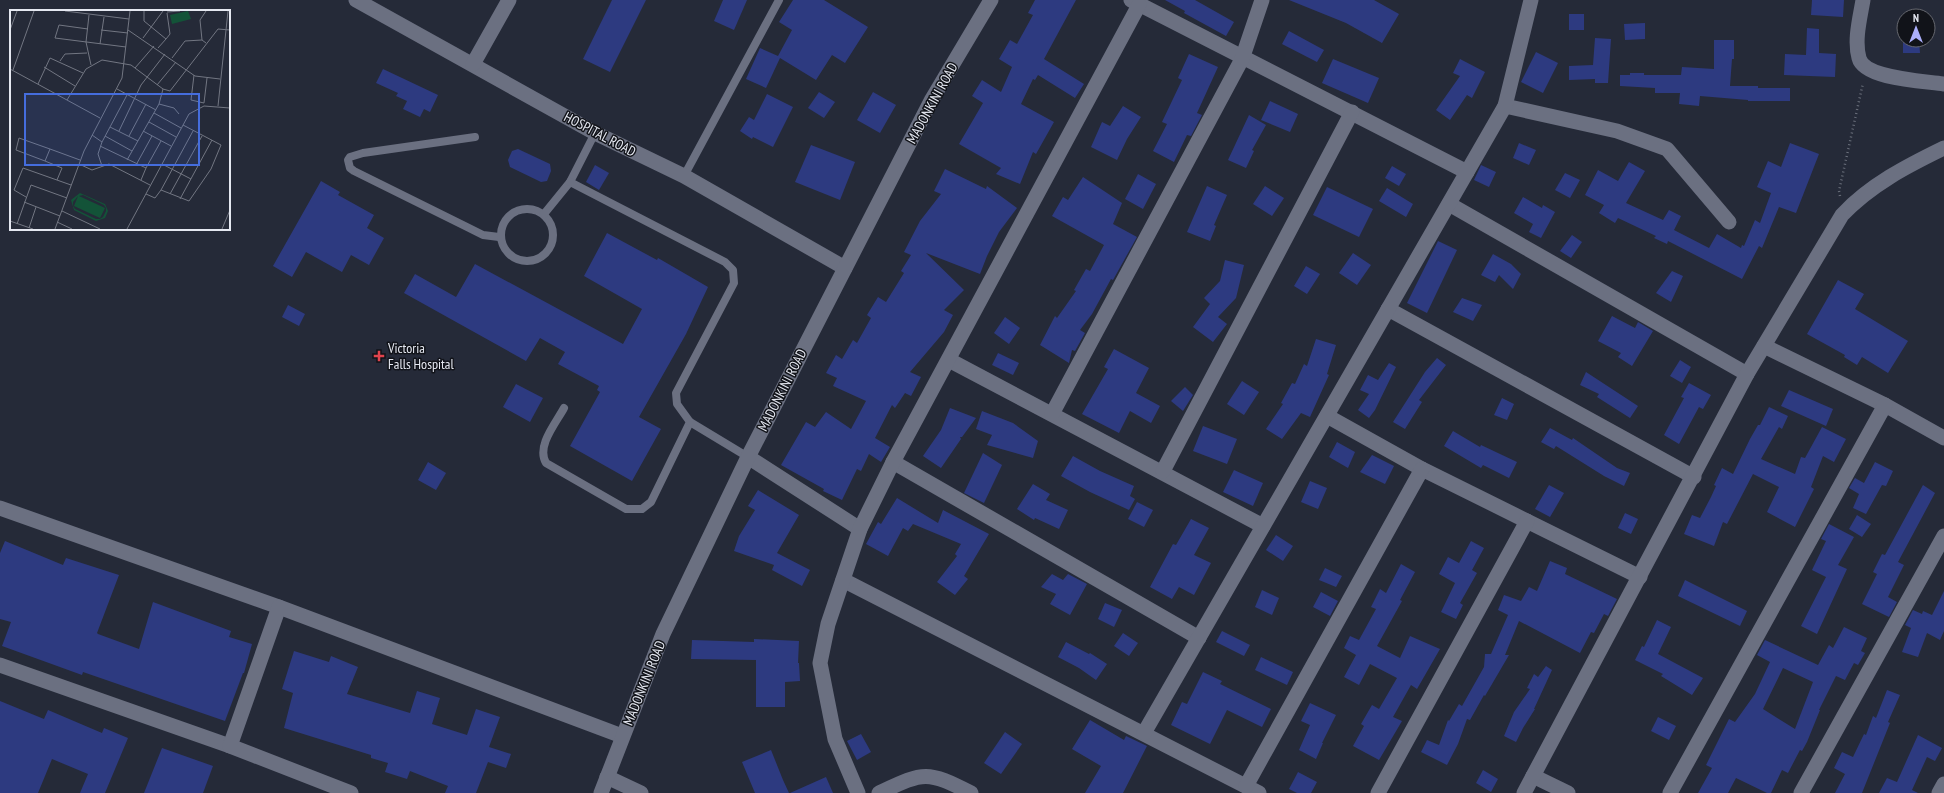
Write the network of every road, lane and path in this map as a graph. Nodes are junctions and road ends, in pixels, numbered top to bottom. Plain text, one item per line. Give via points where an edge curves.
1 (356, 0) edge
2 (509, 0) edge
3 (779, 0) edge
4 (991, 0) edge
5 (1262, 0) edge
6 (1531, 0) edge
7 (1863, 0) edge
8 (1134, 3) edge
9 (1242, 59) junction
10 (473, 64) junction
11 (1867, 69) junction
12 (1944, 84) edge
13 (1505, 106) junction
14 (1352, 112) junction
15 (596, 133) junction
16 (475, 137) dead end
17 (1944, 148) edge
18 (1467, 172) junction
19 (684, 176) junction
20 (570, 182) junction
21 (1449, 204) junction
22 (544, 214) junction
23 (1842, 215) junction
24 (1729, 222) dead end
25 (499, 237) junction
26 (845, 268) junction
27 (1388, 309) junction
28 (1764, 346) junction
29 (949, 360) junction
30 (1747, 374) junction
31 (1885, 406) junction
32 (564, 408) dead end
33 (1052, 414) junction
34 (1327, 416) junction
35 (690, 422) junction
36 (1944, 438) edge
37 (748, 457) junction
38 (893, 462) junction
39 (1422, 469) junction
40 (1163, 471) junction
41 (1694, 477) junction
42 (0, 508) edge
43 (1527, 521) junction
44 (1264, 526) junction
45 (860, 529) junction
46 (1944, 536) edge
47 (1640, 577) junction
48 (843, 580) junction
49 (279, 607) junction
50 (1199, 638) junction
51 (0, 665) edge
52 (1144, 733) junction
53 (622, 736) junction
54 (230, 746) junction
55 (1533, 776) junction
56 (607, 777) junction
57 (1944, 784) edge
58 (1253, 790) edge
59 (351, 793) edge
60 (602, 793) edge
61 (641, 793) edge
62 (858, 793) edge
63 (879, 793) edge
64 (971, 793) edge
65 (1378, 793) edge
66 (1524, 793) edge
67 (1568, 793) edge
68 (1670, 793) edge
69 (1801, 793) edge
70 (1939, 793) edge

1 - 10 street, HOSPITAL ROAD
2 - 10 street
3 - 19 lane
4 - 26 street, MADONKINI ROAD via 932,99
5 - 9 street
6 - 13 street
7 - 11 street via 1858,48 1859,60
8 - 9 street
8 - 29 street
9 - 14 street
9 - 33 street
10 - 15 street, HOSPITAL ROAD
11 - 12 street via 1878,74
11 - 23 path via 1839,191
13 - 18 street
13 - 24 street via 1617,131 1667,149
14 - 18 street
14 - 40 street
15 - 19 street, HOSPITAL ROAD
15 - 20 lane
16 - 25 lane via 363,153 350,156 348,160 354,171 484,235
17 - 23 street via 1884,180 1856,200
18 - 21 street
19 - 26 street, HOSPITAL ROAD
20 - 22 lane
20 - 35 lane via 725,262 733,270 734,283 676,393 677,404
21 - 27 street
21 - 30 street
22 - 25 lane via 525,208 508,216
22 - 25 lane via 554,228 552,247 539,260 520,262 505,251
23 - 28 street
26 - 37 street, MADONKINI ROAD
27 - 34 street
27 - 41 street
28 - 30 street
28 - 31 street
29 - 33 street
29 - 38 street
30 - 41 street
31 - 36 street
31 - 68 street
32 - 35 lane via 543,448 542,457 546,463 626,509 642,509 651,502
33 - 40 street
34 - 39 street
34 - 44 street
35 - 37 lane
37 - 45 street
37 - 53 street, MADONKINI ROAD via 664,634
38 - 45 street
38 - 50 street
39 - 43 street
39 - 58 street
40 - 44 street
41 - 47 street
42 - 49 street
43 - 47 street
43 - 65 street
44 - 50 street
45 - 48 street
46 - 69 street
47 - 55 street
48 - 52 street
48 - 62 street via 828,624 820,663 835,739
49 - 53 street
49 - 54 street
50 - 52 street
51 - 54 street
52 - 58 street
53 - 56 street, MADONKINI ROAD
54 - 59 street
55 - 66 street
55 - 67 street
56 - 60 street, MADONKINI ROAD
56 - 61 street
57 - 70 street
63 - 64 street via 912,778 925,776 943,779

